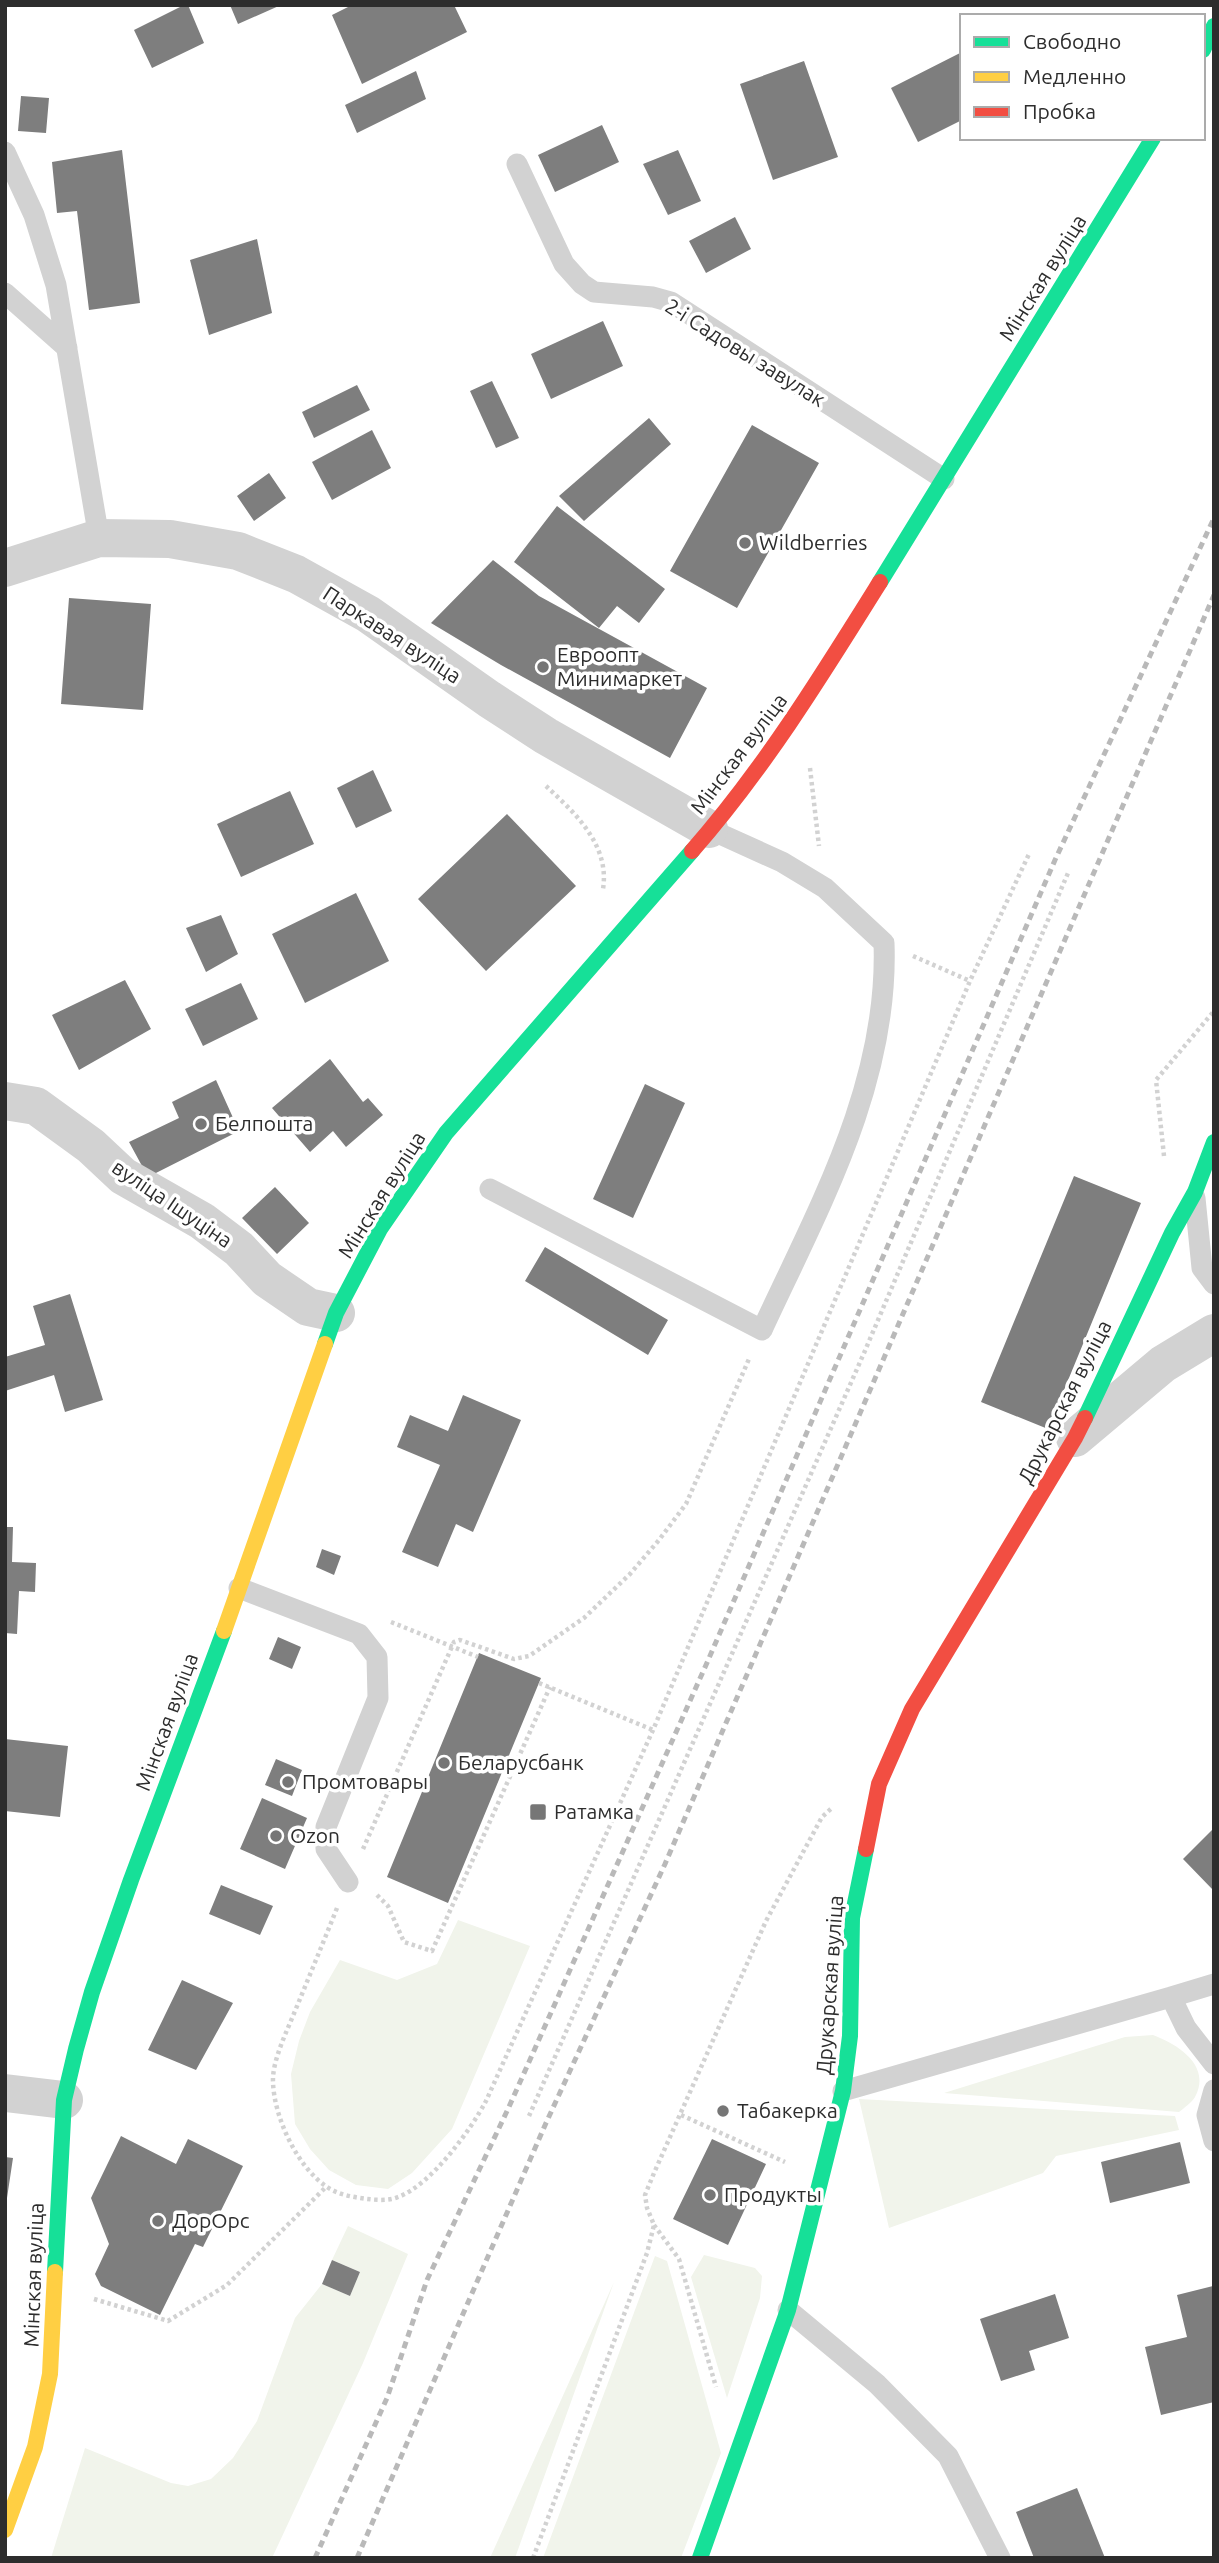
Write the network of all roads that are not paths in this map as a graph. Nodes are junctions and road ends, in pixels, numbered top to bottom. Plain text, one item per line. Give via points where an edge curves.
1 (1214, 26) edge
2 (1205, 46) edge
3 (1152, 140) edge
4 (5, 152) edge
5 (517, 164) dead end
6 (5, 293) edge
7 (67, 348) junction
8 (944, 479) junction
9 (99, 538) junction
10 (5, 568) edge
11 (709, 830) junction
12 (5, 1101) edge
13 (1214, 1142) edge
14 (491, 1189) dead end
15 (1195, 1192) junction
16 (1214, 1284) edge
17 (336, 1312) junction
18 (1214, 1333) edge
19 (1075, 1438) junction
20 (239, 1588) junction
21 (348, 1882) road end
22 (1214, 1984) edge
23 (1171, 1997) junction
24 (1214, 2064) edge
25 (1214, 2090) edge
26 (843, 2091) junction
27 (5, 2093) edge
28 (65, 2100) junction
29 (1214, 2141) edge
30 (788, 2310) junction
31 (5, 2530) edge
32 (700, 2558) edge
33 (1000, 2558) edge

1 - 2 street
3 - 8 street, Мінская вуліца
4 - 7 lane via 52,273
5 - 8 lane, 2-і Садовы завулак via 564,264 582,284 594,292 671,302
6 - 7 lane
7 - 9 lane
8 - 11 street, Мінская вуліца via 814,688
9 - 10 street, Паркавая вуліца
9 - 11 street, Паркавая вуліца via 170,539 238,551 296,574 368,614 546,736
11 - 14 lane via 782,862 825,888 884,943 881,1020 867,1082 843,1154 762,1330
11 - 17 street, Мінская вуліца via 446,1133 380,1228
12 - 17 street, вуліца Ішуціна via 36,1106 123,1175 202,1221 239,1249 267,1279 308,1307
13 - 15 street, Друкарская вуліца
15 - 16 lane via 1202,1268
15 - 19 street, Друкарская вуліца
17 - 20 street, Мінская вуліца
18 - 19 street via 1163,1364
19 - 26 street, Друкарская вуліца via 912,1709 879,1784 852,1918 850,2035
20 - 21 lane via 359,1634 377,1657 378,1698 326,1827 326,1849
20 - 28 street, Мінская вуліца via 92,1992
22 - 23 lane
23 - 24 lane via 1186,2028
23 - 26 lane
25 - 29 lane via 1207,2115
26 - 30 street, Друкарская вуліца
27 - 28 street
28 - 31 street, Мінская вуліца via 50,2374 35,2447
30 - 32 street, Друкарская вуліца
30 - 33 lane via 877,2384 948,2456

